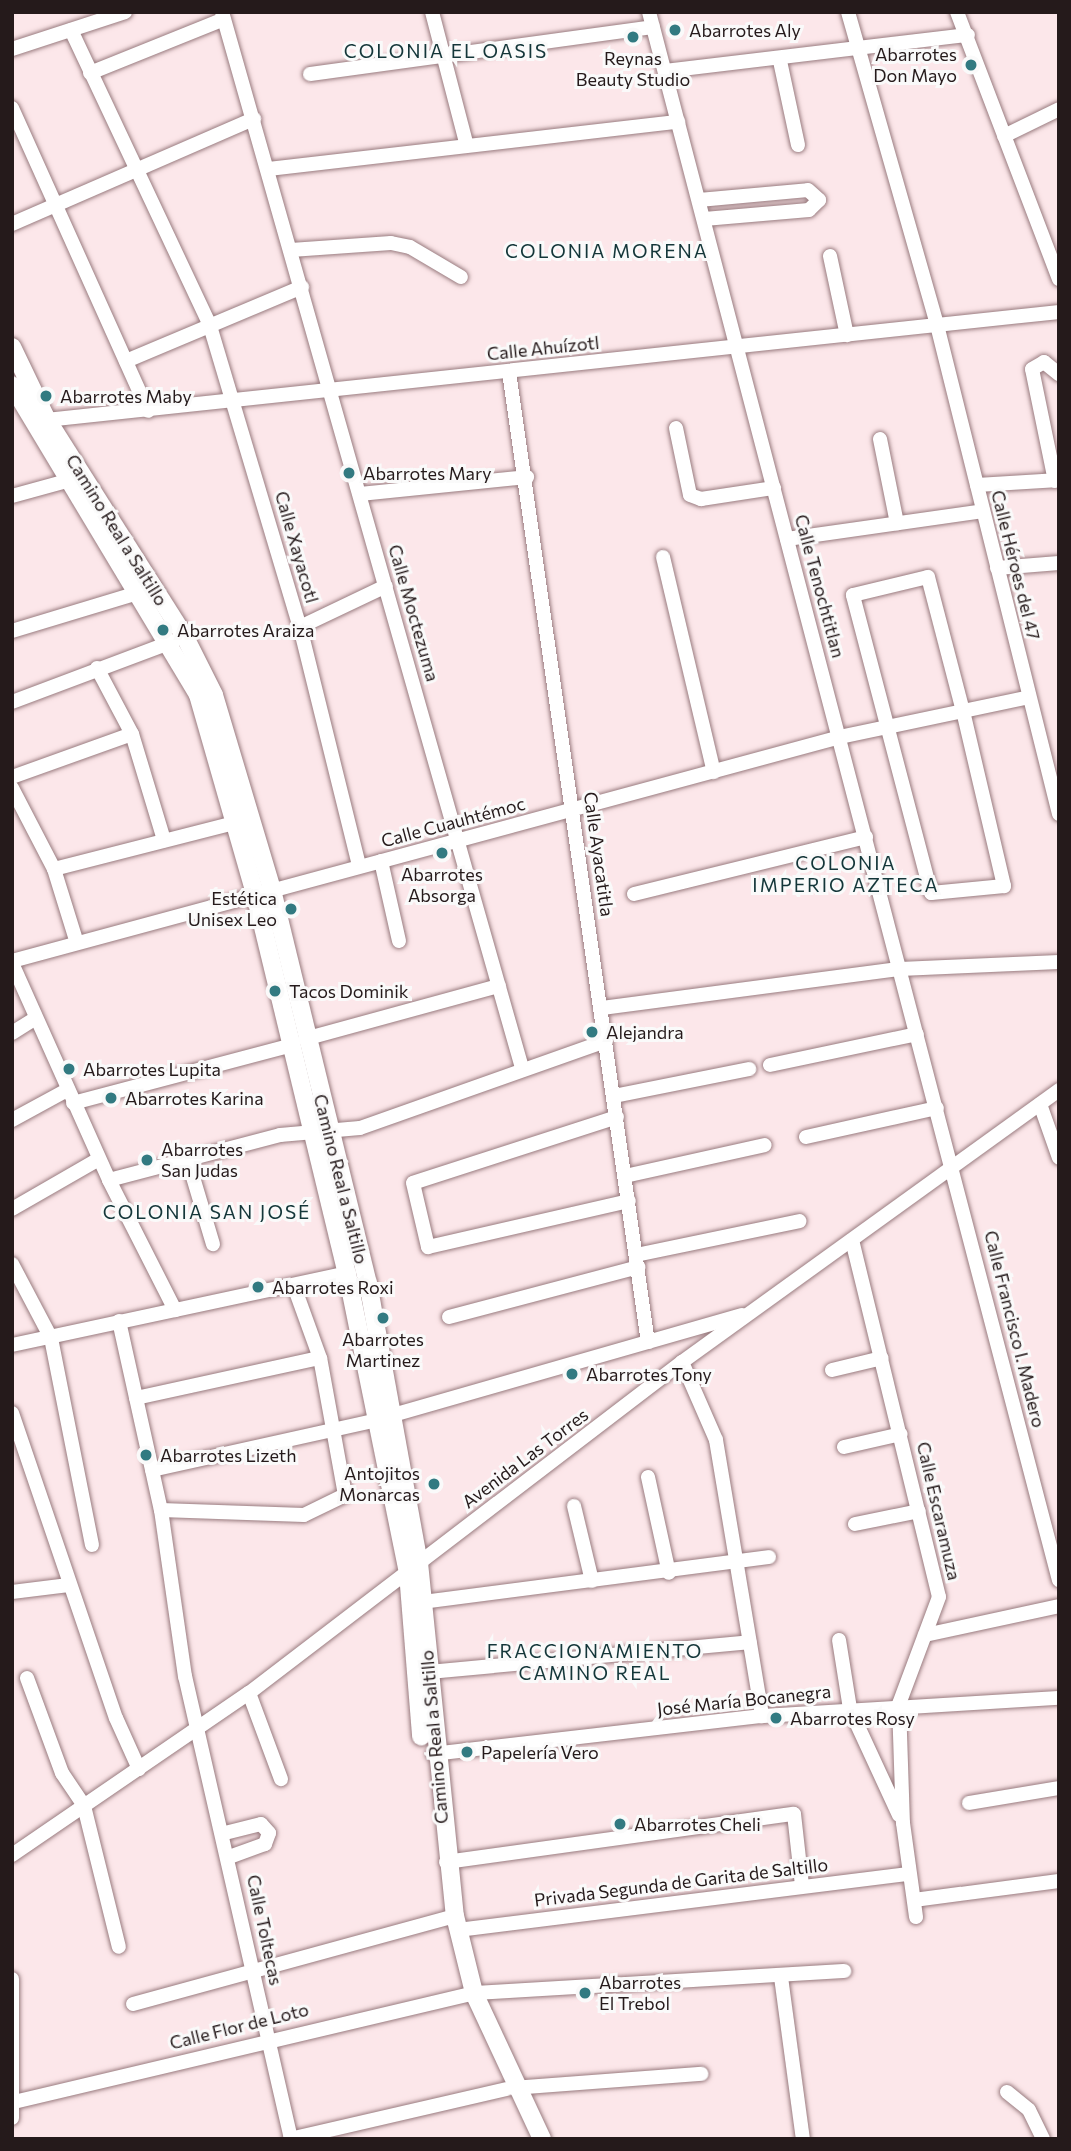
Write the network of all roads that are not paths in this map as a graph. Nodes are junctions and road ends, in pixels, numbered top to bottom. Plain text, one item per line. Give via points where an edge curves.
1 (125, 12) edge
2 (432, 12) edge
3 (649, 12) edge
4 (848, 12) edge
5 (957, 12) edge
6 (223, 16) edge
7 (653, 27) junction
8 (71, 30) junction
9 (968, 35) junction
10 (12, 49) edge
11 (860, 53) junction
12 (443, 55) junction
13 (780, 61) junction
14 (665, 71) junction
15 (90, 73) junction
16 (310, 74) dead end
17 (12, 108) edge
18 (1059, 109) edge
19 (254, 120) junction
20 (678, 122) junction
21 (1004, 136) junction
22 (798, 145) dead end
23 (467, 146) junction
24 (269, 169) junction
25 (136, 170) junction
26 (699, 200) junction
27 (56, 205) junction
28 (704, 219) junction
29 (12, 224) edge
30 (291, 250) junction
31 (830, 256) dead end
32 (461, 277) dead end
33 (1059, 279) edge
34 (302, 287) junction
35 (1059, 312) edge
36 (936, 325) junction
37 (210, 326) junction
38 (847, 335) junction
39 (737, 346) junction
40 (12, 347) edge
41 (126, 361) junction
42 (509, 372) junction
43 (1059, 374) edge
44 (12, 386) edge
45 (331, 391) junction
46 (236, 401) junction
47 (148, 411) junction
48 (30, 412) edge
49 (676, 428) dead end
50 (880, 439) dead end
51 (527, 477) junction
52 (75, 479) junction
53 (1057, 481) edge
54 (977, 485) junction
55 (774, 488) junction
56 (360, 494) junction
57 (12, 496) edge
58 (983, 511) junction
59 (897, 523) junction
60 (788, 539) junction
61 (663, 556) dead end
62 (1059, 563) edge
63 (998, 568) junction
64 (386, 586) junction
65 (138, 593) junction
66 (300, 627) junction
67 (12, 631) edge
68 (177, 640) junction
69 (97, 668) junction
70 (1029, 696) junction
71 (12, 702) edge
72 (963, 711) junction
73 (886, 727) junction
74 (132, 734) junction
75 (839, 737) junction
76 (714, 772) junction
77 (12, 777) edge
78 (12, 788) edge
79 (574, 810) junction
80 (1059, 814) edge
81 (236, 823) junction
82 (866, 837) junction
83 (164, 840) junction
84 (457, 840) junction
85 (381, 861) junction
86 (359, 866) junction
87 (54, 869) junction
88 (263, 892) junction
89 (635, 894) dead end
90 (76, 940) junction
91 (399, 941) dead end
92 (12, 962) edge
93 (1059, 962) edge
94 (900, 969) junction
95 (499, 986) junction
96 (602, 1008) junction
97 (36, 1018) junction
98 (12, 1032) edge
99 (918, 1034) junction
100 (606, 1041) junction
101 (299, 1042) junction
102 (770, 1065) dead end
103 (522, 1068) junction
104 (749, 1069) dead end
105 (1059, 1090) edge
106 (70, 1096) junction
107 (614, 1096) junction
108 (1040, 1104) junction
109 (937, 1108) junction
110 (617, 1117) junction
111 (12, 1120) edge
112 (321, 1132) junction
113 (806, 1137) dead end
114 (765, 1145) dead end
115 (187, 1157) junction
116 (1059, 1158) edge
117 (99, 1159) junction
118 (954, 1169) junction
119 (625, 1176) junction
120 (109, 1180) junction
121 (629, 1201) junction
122 (12, 1209) edge
123 (800, 1221) dead end
124 (852, 1240) junction
125 (213, 1244) dead end
126 (637, 1261) junction
127 (12, 1264) edge
128 (347, 1273) junction
129 (294, 1286) junction
130 (175, 1310) junction
131 (751, 1313) junction
132 (449, 1317) dead end
133 (120, 1321) junction
134 (51, 1338) junction
135 (648, 1342) junction
136 (12, 1345) edge
137 (320, 1358) junction
138 (882, 1358) junction
139 (682, 1362) junction
140 (832, 1370) dead end
141 (136, 1398) junction
142 (12, 1413) edge
143 (386, 1418) junction
144 (333, 1430) junction
145 (901, 1434) junction
146 (844, 1447) dead end
147 (152, 1470) junction
148 (648, 1476) dead end
149 (574, 1506) dead end
150 (161, 1510) junction
151 (919, 1511) junction
152 (1059, 1518) edge
153 (855, 1524) dead end
154 (1045, 1525) junction
155 (92, 1545) dead end
156 (769, 1557) dead end
157 (740, 1563) junction
158 (414, 1568) junction
159 (669, 1573) junction
160 (1059, 1580) edge
161 (592, 1581) junction
162 (69, 1585) junction
163 (12, 1592) edge
164 (417, 1603) junction
165 (1059, 1606) edge
166 (925, 1635) junction
167 (839, 1640) dead end
168 (750, 1642) junction
169 (429, 1672) junction
170 (27, 1678) dead end
171 (249, 1693) junction
172 (1059, 1698) edge
173 (900, 1704) junction
174 (850, 1709) junction
175 (762, 1716) junction
176 (197, 1730) junction
177 (433, 1754) junction
178 (139, 1769) junction
179 (281, 1779) dead end
180 (1059, 1788) edge
181 (969, 1803) dead end
182 (84, 1806) junction
183 (903, 1823) junction
184 (225, 1833) junction
185 (12, 1855) edge
186 (230, 1857) junction
187 (446, 1862) junction
188 (909, 1874) junction
189 (1059, 1881) edge
190 (802, 1885) junction
191 (914, 1900) junction
192 (916, 1917) dead end
193 (453, 1924) junction
194 (119, 1947) dead end
195 (844, 1971) dead end
196 (255, 1972) junction
197 (781, 1977) junction
198 (12, 1979) edge
199 (471, 1994) junction
200 (133, 2004) dead end
201 (269, 2037) junction
202 (701, 2074) dead end
203 (510, 2089) junction
204 (1007, 2092) dead end
205 (14, 2102) edge
206 (12, 2118) edge
207 (290, 2139) edge
208 (531, 2139) edge
209 (542, 2139) edge
210 (803, 2139) edge
211 (1043, 2139) edge

1 - 8 street
2 - 12 street
3 - 7 street, Calle Tenochtitlan
4 - 11 street, Calle Héroes del 47
5 - 9 street
6 - 15 street
6 - 19 street, Calle Moctezuma
7 - 12 street
7 - 14 street, Calle Tenochtitlan
8 - 10 street
8 - 15 street, Calle Xayacotl
9 - 11 street
9 - 21 street
11 - 13 street
11 - 36 street, Calle Héroes del 47
12 - 16 street
12 - 23 street
13 - 14 street
13 - 22 street
14 - 20 street, Calle Tenochtitlan
15 - 25 street, Calle Xayacotl
17 - 27 street
18 - 21 street
19 - 24 street, Calle Moctezuma
19 - 25 street
20 - 23 street
20 - 26 street, Calle Tenochtitlan
21 - 33 street
23 - 24 street
24 - 30 street, Calle Moctezuma
25 - 27 street
25 - 37 street, Calle Xayacotl
26 - 28 street, Calle Tenochtitlan
26 - 28 street via 808,190 819,200 809,211
27 - 29 street
27 - 41 street
28 - 39 street, Calle Tenochtitlan
30 - 32 street via 391,243 410,247
30 - 34 street, Calle Moctezuma
31 - 38 street
34 - 37 street
34 - 45 street, Calle Moctezuma
35 - 36 street, Calle Ahuízotl
36 - 38 street, Calle Ahuízotl
36 - 54 street, Calle Héroes del 47
37 - 41 street
37 - 46 street, Calle Xayacotl
38 - 39 street, Calle Ahuízotl
39 - 42 street, Calle Ahuízotl
39 - 55 street, Calle Tenochtitlan
40 - 48 street, Camino Real a Saltillo
41 - 47 street
42 - 45 street, Calle Ahuízotl
42 - 51 street, Calle Ayacatitla
43 - 53 street via 1044,362 1032,369
44 - 48 street, Camino Real a Saltillo
45 - 46 street, Calle Ahuízotl
45 - 56 street, Calle Moctezuma
46 - 47 street, Calle Ahuízotl
46 - 66 street, Calle Xayacotl
47 - 48 street, Calle Ahuízotl
48 - 52 street, Camino Real a Saltillo
49 - 55 street via 690,495 701,499
50 - 59 street
51 - 56 street
51 - 79 street, Calle Ayacatitla
52 - 57 street
52 - 65 street, Camino Real a Saltillo
52 - 68 street, Camino Real a Saltillo
53 - 54 street
54 - 58 street, Calle Héroes del 47
55 - 60 street, Calle Tenochtitlan
56 - 64 street, Calle Moctezuma
58 - 59 street
58 - 63 street, Calle Héroes del 47
59 - 60 street
60 - 75 street, Calle Tenochtitlan
61 - 76 street
62 - 63 street
63 - 70 street, Calle Héroes del 47
64 - 66 street
64 - 84 street, Calle Moctezuma
65 - 67 street
65 - 68 street, Camino Real a Saltillo
66 - 86 street, Calle Xayacotl
68 - 69 street
68 - 81 street, Camino Real a Saltillo
68 - 88 street, Camino Real a Saltillo via 215,695
69 - 71 street
69 - 74 street
70 - 72 street, Calle Cuauhtémoc
70 - 80 street, Calle Héroes del 47
72 - 73 street, Calle Cuauhtémoc
72 - 73 street via 928,577 853,595
72 - 73 street via 1003,886 931,894
73 - 75 street, Calle Cuauhtémoc
74 - 77 street
74 - 83 street
75 - 76 street, Calle Cuauhtémoc
75 - 82 street, Calle Tenochtitlan
76 - 79 street, Calle Cuauhtémoc
78 - 87 street
79 - 84 street, Calle Cuauhtémoc
79 - 96 street, Calle Ayacatitla
81 - 83 street
81 - 88 street, Camino Real a Saltillo
82 - 89 street
82 - 94 street, Calle Tenochtitlan
83 - 87 street
84 - 85 street, Calle Cuauhtémoc
84 - 95 street, Calle Moctezuma
85 - 86 street, Calle Cuauhtémoc
85 - 91 street
86 - 88 street, Calle Cuauhtémoc
87 - 90 street
88 - 90 street, Calle Cuauhtémoc
88 - 101 street, Camino Real a Saltillo
90 - 92 street, Calle Cuauhtémoc
92 - 97 street
93 - 94 street
94 - 96 street
94 - 99 street, Calle Tenochtitlan
95 - 101 street
95 - 103 street, Calle Moctezuma
96 - 100 street, Calle Ayacatitla
97 - 98 street
97 - 106 street
99 - 102 street
99 - 109 street, Calle Tenochtitlan
100 - 103 street
100 - 107 street, Calle Ayacatitla
101 - 106 street
101 - 112 street, Camino Real a Saltillo
103 - 112 street via 360,1128
104 - 107 street
105 - 108 street, Avenida Las Torres
106 - 111 street
106 - 117 street
107 - 110 street, Calle Ayacatitla
108 - 116 street
108 - 118 street, Avenida Las Torres
109 - 113 street
109 - 118 street, Calle Tenochtitlan
110 - 119 street, Calle Ayacatitla
110 - 121 street via 413,1183 428,1247
112 - 115 street
112 - 128 street, Camino Real a Saltillo
112 - 143 street, Camino Real a Saltillo
114 - 119 street
115 - 120 street
115 - 125 street
117 - 120 street
117 - 122 street
118 - 124 street, Avenida Las Torres
118 - 154 street, Calle Francisco I. Madero
119 - 121 street, Calle Ayacatitla
120 - 130 street
121 - 126 street, Calle Ayacatitla
123 - 126 street
124 - 131 street, Avenida Las Torres
124 - 138 street, Calle Escaramuza
126 - 132 street
126 - 135 street, Calle Ayacatitla
127 - 134 street
128 - 129 street
128 - 143 street, Camino Real a Saltillo
129 - 130 street
129 - 137 street
130 - 133 street
131 - 135 street
131 - 139 street, Avenida Las Torres
133 - 134 street
133 - 141 street, Calle Toltecas
134 - 136 street
134 - 155 street
135 - 143 street
137 - 141 street
137 - 144 street
138 - 140 street
138 - 145 street, Calle Escaramuza
139 - 157 street via 716,1440
139 - 158 street, Avenida Las Torres
141 - 147 street, Calle Toltecas
142 - 162 street
143 - 144 street
143 - 158 street, Camino Real a Saltillo
144 - 147 street
144 - 150 street via 345,1494 304,1515
145 - 146 street
145 - 151 street, Calle Escaramuza
147 - 150 street, Calle Toltecas
148 - 159 street
149 - 161 street
150 - 176 street, Calle Toltecas
151 - 153 street
151 - 166 street, Calle Escaramuza via 939,1597
152 - 154 street
154 - 160 street, Calle Francisco I. Madero
156 - 157 street
157 - 159 street
157 - 168 street
158 - 164 street, Camino Real a Saltillo
158 - 171 street, Avenida Las Torres
159 - 161 street
161 - 164 street
162 - 163 street
162 - 178 street
164 - 169 street, Camino Real a Saltillo
164 - 193 street, Camino Real a Saltillo via 422,1756
165 - 166 street
166 - 173 street, Calle Escaramuza
167 - 174 street
168 - 169 street
168 - 175 street
169 - 177 street, Camino Real a Saltillo
170 - 182 street via 62,1773
171 - 176 street, Avenida Las Torres
171 - 179 street
172 - 173 street, José María Bocanegra
173 - 174 street, José María Bocanegra
173 - 183 street, Calle Escaramuza
174 - 175 street, José María Bocanegra
174 - 183 street
175 - 177 street, José María Bocanegra
176 - 178 street, Avenida Las Torres
176 - 184 street, Calle Toltecas
177 - 187 street, Camino Real a Saltillo
178 - 182 street, Avenida Las Torres
180 - 181 street
182 - 185 street, Avenida Las Torres
182 - 194 street
183 - 188 street, Calle Escaramuza
184 - 186 street, Calle Toltecas
184 - 186 street via 261,1824 269,1833 265,1844
186 - 196 street, Calle Toltecas
187 - 190 street via 794,1814
187 - 193 street, Camino Real a Saltillo
188 - 190 street, Privada Segunda de Garita de Saltillo
188 - 191 street, Calle Escaramuza
189 - 191 street
190 - 193 street, Privada Segunda de Garita de Saltillo
191 - 192 street, Calle Escaramuza
193 - 196 street, Privada Segunda de Garita de Saltillo
193 - 199 street, Camino Real a Saltillo
195 - 197 street, Calle Flor de Loto
196 - 200 street, Privada Segunda de Garita de Saltillo
196 - 201 street, Calle Toltecas
197 - 199 street, Calle Flor de Loto
197 - 210 street
198 - 205 street
199 - 201 street, Calle Flor de Loto
199 - 203 street, Camino Real a Saltillo
201 - 205 street, Calle Flor de Loto
201 - 207 street, Calle Toltecas
202 - 203 street
203 - 207 street
203 - 208 street, Camino Real a Saltillo
203 - 209 street, Camino Real a Saltillo
204 - 211 street via 1029,2110
205 - 206 street

